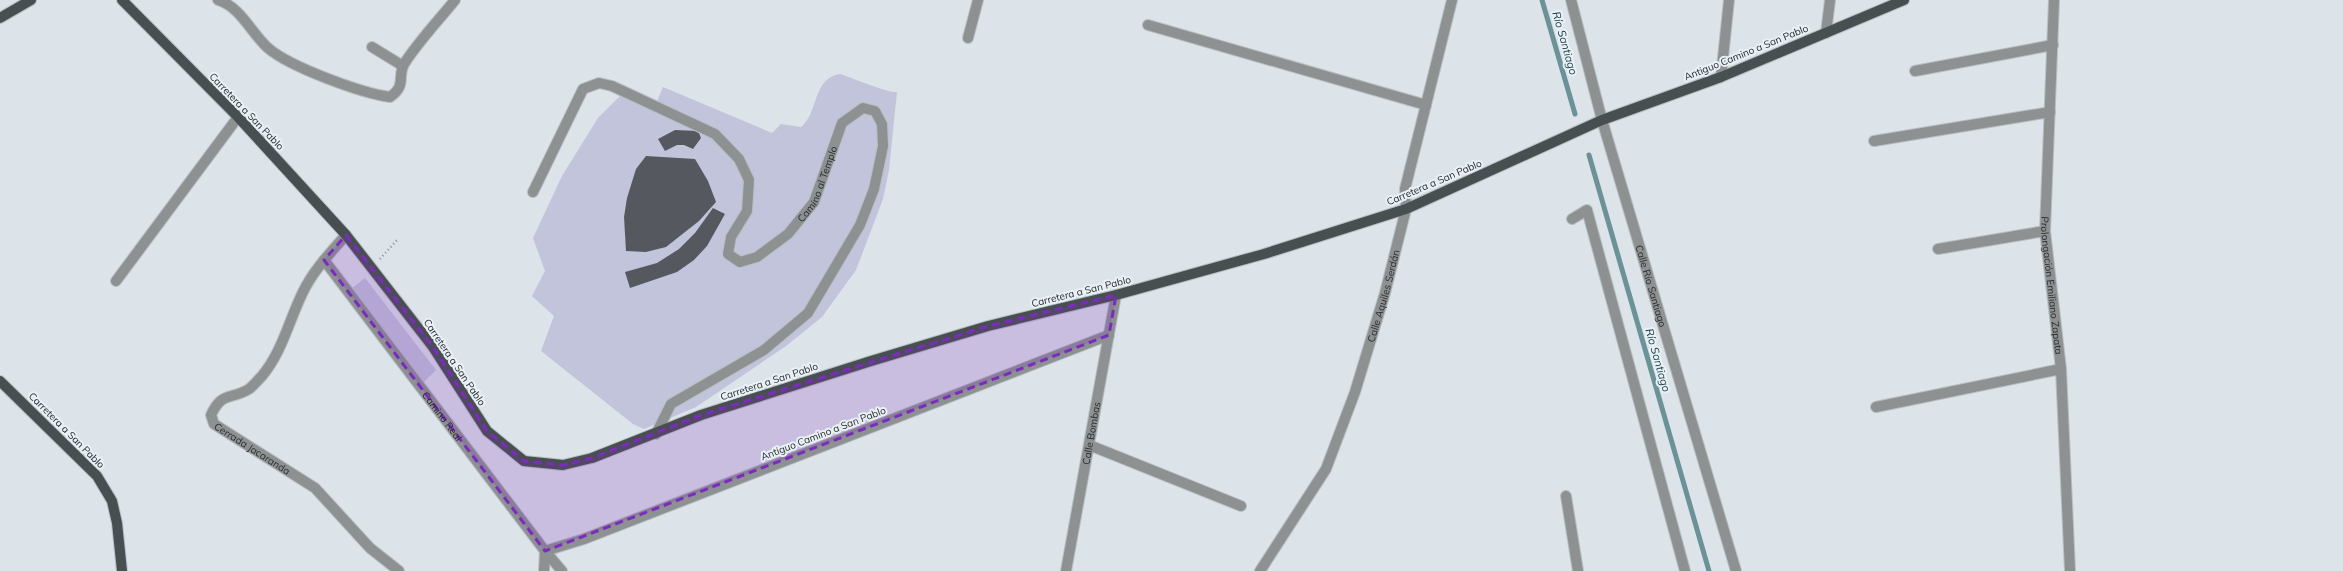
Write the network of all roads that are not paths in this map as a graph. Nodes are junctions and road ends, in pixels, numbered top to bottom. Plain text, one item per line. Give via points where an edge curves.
1 (31, 0) edge
2 (122, 0) edge
3 (218, 0) edge
4 (455, 0) edge
5 (978, 0) edge
6 (1452, 0) edge
7 (1571, 0) edge
8 (1729, 0) edge
9 (1830, 0) edge
10 (2054, 0) edge
11 (1901, 2) edge
12 (0, 18) edge
13 (1148, 25) dead end
14 (1826, 33) junction
15 (968, 38) dead end
16 (2053, 45) junction
17 (372, 46) dead end
18 (403, 66) junction
19 (1915, 71) dead end
20 (1721, 77) junction
21 (1426, 105) junction
22 (2050, 112) junction
23 (238, 117) junction
24 (1602, 120) junction
25 (1874, 141) dead end
26 (533, 192) dead end
27 (1406, 209) junction
28 (1572, 219) dead end
29 (2045, 231) junction
30 (346, 235) junction
31 (1938, 249) dead end
32 (324, 260) junction
33 (116, 281) dead end
34 (1116, 295) junction
35 (1110, 335) junction
36 (2061, 369) junction
37 (0, 381) edge
38 (1876, 407) dead end
39 (656, 434) junction
40 (1089, 445) junction
41 (1566, 496) dead end
42 (1241, 506) dead end
43 (545, 551) junction
44 (122, 571) edge
45 (399, 571) edge
46 (544, 571) edge
47 (562, 571) edge
48 (1066, 571) edge
49 (1260, 571) edge
50 (1578, 571) edge
51 (1684, 571) edge
52 (1736, 571) edge
53 (2070, 571) edge

1 - 12 main road
2 - 23 main road, Carretera a San Pablo
3 - 18 street via 238,12 259,40 288,61 360,91 390,97 398,91 402,82
4 - 18 street
5 - 15 street
6 - 21 street, Calle Aquiles Serdán
7 - 24 street, Calle Río Santiago
8 - 20 street
9 - 14 street
10 - 16 street, Prolongación Emiliano Zapata
11 - 14 main road, Antiguo Camino a San Pablo
13 - 21 street
14 - 20 main road, Antiguo Camino a San Pablo
16 - 19 street
16 - 22 street, Prolongación Emiliano Zapata
17 - 18 street
20 - 24 main road, Antiguo Camino a San Pablo
21 - 27 street, Calle Aquiles Serdán via 1406,188
22 - 25 street
22 - 29 street, Prolongación Emiliano Zapata
23 - 30 main road, Carretera a San Pablo
23 - 33 street
24 - 27 main road, Carretera a San Pablo
24 - 52 street, Calle Río Santiago
26 - 39 street, Camino al Templo via 583,89 599,83 612,86 716,134 739,159 749,180 747,211 731,237 728,254 740,262 757,257 788,234 814,202 842,124 863,108 875,111 882,124 883,146 874,189 860,225 808,313 764,350 671,404
27 - 34 main road, Carretera a San Pablo via 1264,254
27 - 49 street, Calle Aquiles Serdán via 1385,293 1355,392 1326,469
28 - 51 street via 1587,210
29 - 31 street
29 - 36 street, Prolongación Emiliano Zapata
30 - 32 street, Cerrada Jacaranda
30 - 39 main road, Carretera a San Pablo via 433,347 487,431 524,461 563,465 592,458
32 - 43 street, Camino Real
32 - 45 street, Cerrada Jacaranda via 302,293 287,333 263,375 249,389 224,397 211,415 214,424 315,488 370,548
34 - 35 street, Calle Bombas
34 - 39 main road, Carretera a San Pablo via 988,326 871,361 701,415
35 - 40 street, Calle Bombas
35 - 43 street, Antiguo Camino a San Pablo via 584,539
36 - 38 street
36 - 53 street, Prolongación Emiliano Zapata
37 - 44 main road, Carretera a San Pablo via 97,476 112,501
40 - 42 street
40 - 48 street, Calle Bombas
41 - 50 street
43 - 46 street
43 - 47 street, Camino Real

